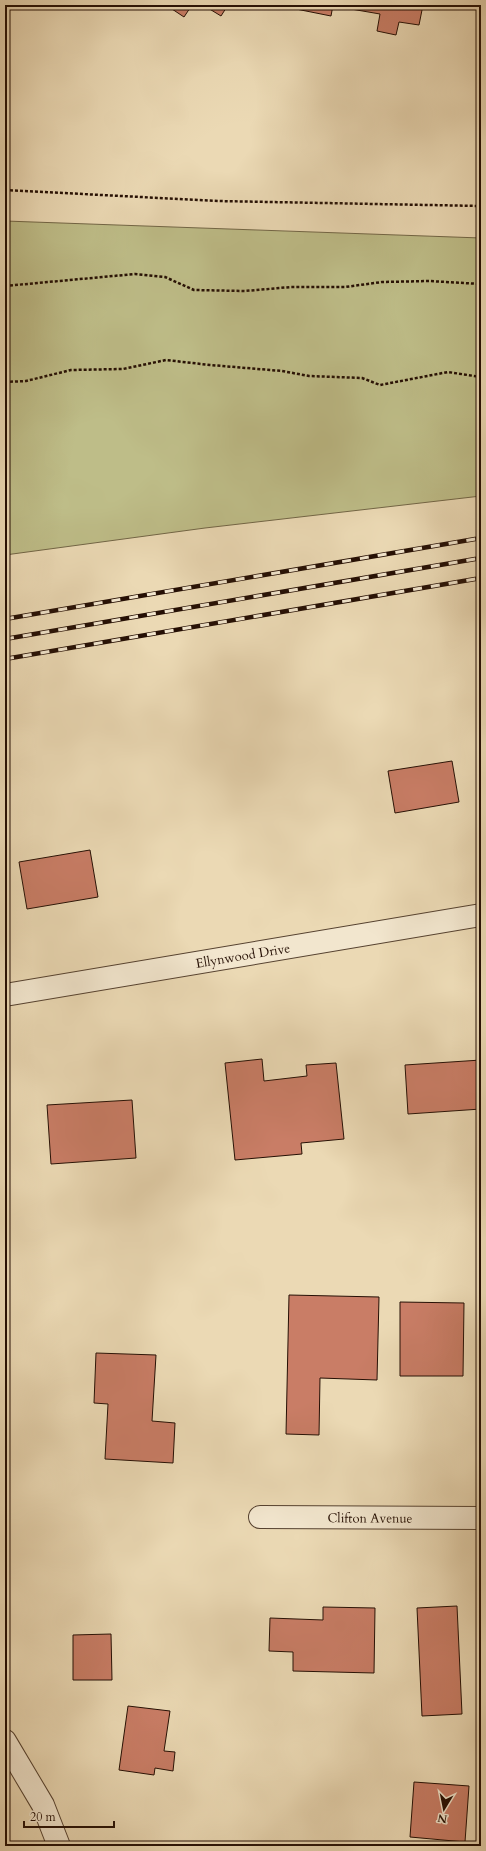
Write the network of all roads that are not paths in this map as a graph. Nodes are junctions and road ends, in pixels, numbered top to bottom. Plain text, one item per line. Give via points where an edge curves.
1 (481, 915) edge
2 (5, 995) edge
3 (260, 1517) dead end
4 (481, 1518) edge
5 (5, 1741) edge
6 (59, 1846) edge

1 - 2 street, Ellynwood Drive
3 - 4 street, Clifton Avenue
5 - 6 street via 43,1805

